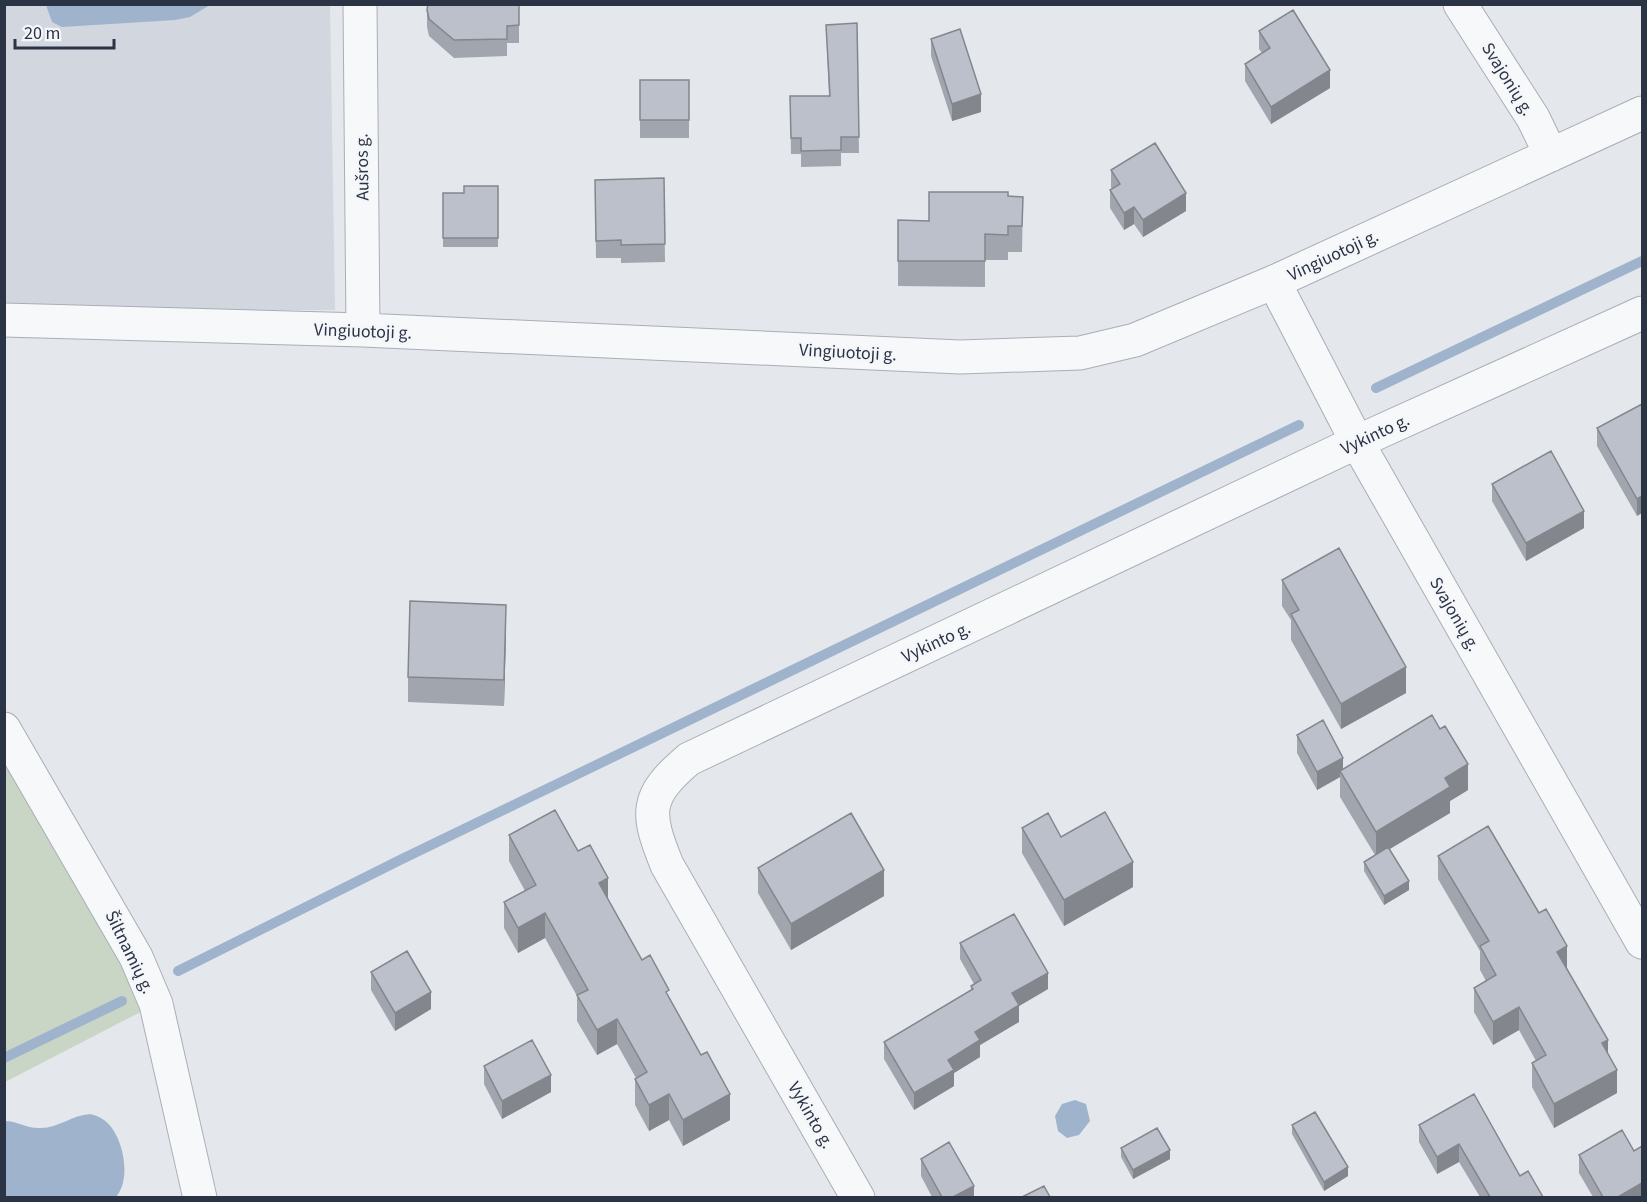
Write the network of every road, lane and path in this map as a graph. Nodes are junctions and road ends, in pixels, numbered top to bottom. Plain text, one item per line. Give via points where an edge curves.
1 (360, 4) edge
2 (1460, 4) edge
3 (1642, 113) edge
4 (1551, 155) junction
5 (1274, 282) junction
6 (1642, 313) edge
7 (4, 320) edge
8 (363, 330) junction
9 (1357, 442) junction
10 (4, 729) edge
11 (1642, 942) edge
12 (200, 1197) edge
13 (858, 1197) edge

1 - 8 street, Aušros g.
2 - 4 street, Svajonių g. via 1533,118
3 - 4 street, Vingiuotoji g.
4 - 5 street, Vingiuotoji g.
5 - 8 street, Vingiuotoji g. via 1135,340 1080,353 1028,357
5 - 9 street, Svajonių g.
6 - 9 street, Vykinto g.
7 - 8 street, Vingiuotoji g.
9 - 11 street, Svajonių g.
9 - 13 street, Vykinto g. via 688,759 664,780 653,805 653,831 667,865
10 - 12 street, Šiltnamių g. via 140,966 156,1004

